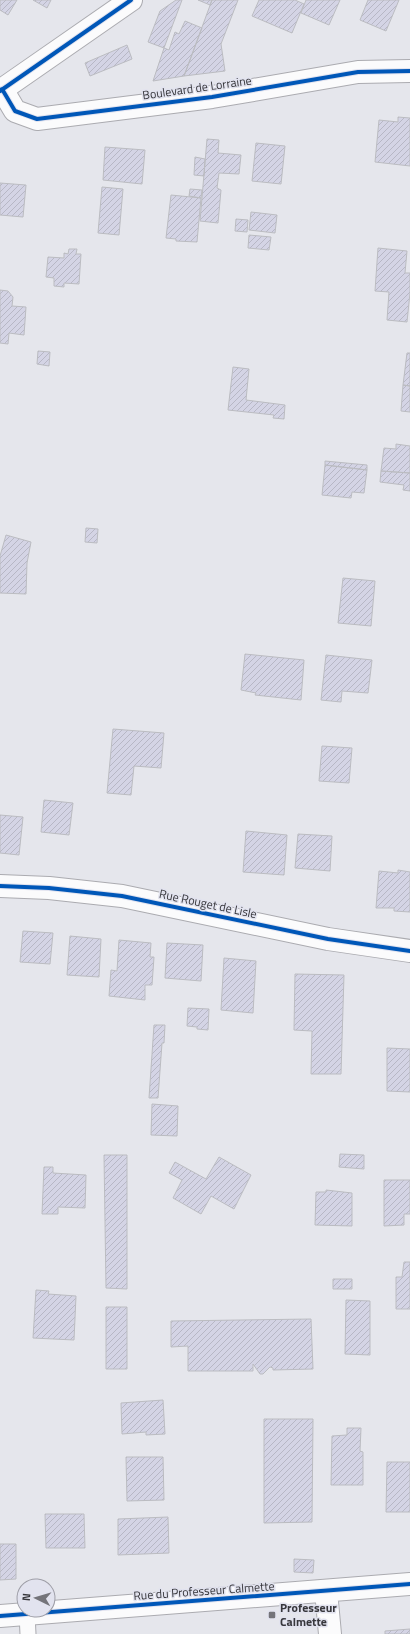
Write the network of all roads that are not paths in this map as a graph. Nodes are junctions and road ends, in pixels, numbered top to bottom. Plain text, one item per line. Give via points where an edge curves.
1 (131, 0) edge
2 (410, 71) edge
3 (1, 90) edge
4 (0, 886) edge
5 (410, 951) edge
6 (410, 1584) edge
7 (326, 1591) junction
8 (0, 1616) edge
9 (27, 1624) edge
10 (330, 1634) edge

1 - 3 street
2 - 3 street, Boulevard de Lorraine via 358,72 212,97 37,119 15,111
4 - 5 street, Rue Rouget de Lisle via 49,888 122,896 328,939
6 - 7 street, Rue du Professeur Calmette
7 - 9 street, Rue du Professeur Calmette
7 - 10 street
8 - 9 street, Rue du Professeur Calmette

